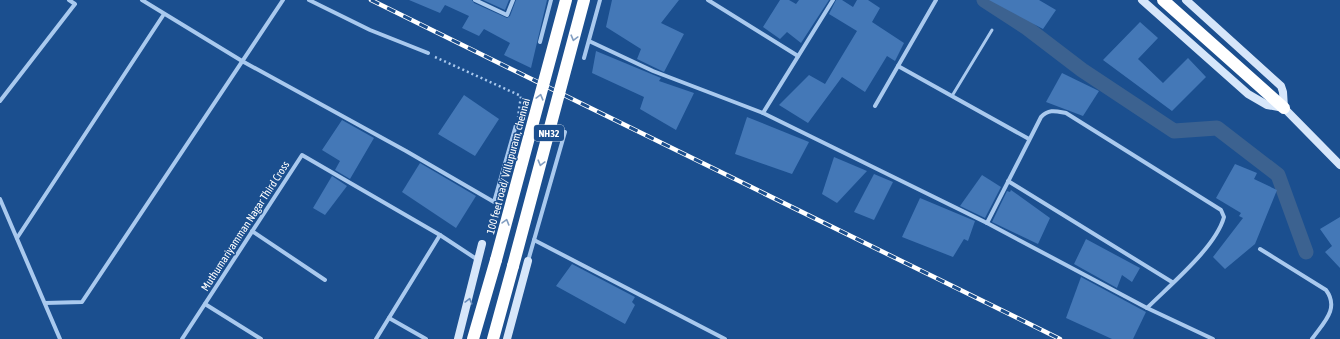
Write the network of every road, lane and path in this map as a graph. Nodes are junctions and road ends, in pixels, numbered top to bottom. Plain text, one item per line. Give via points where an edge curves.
1 (68, 0) edge
2 (142, 0) edge
3 (283, 0) edge
4 (309, 0) edge
5 (475, 0) edge
6 (513, 0) edge
7 (552, 0) edge
8 (566, 0) edge
9 (584, 0) edge
10 (600, 0) edge
11 (708, 0) edge
12 (833, 0) edge
13 (936, 0) edge
14 (1142, 0) edge
15 (1163, 0) edge
16 (1186, 0) edge
17 (164, 14) junction
18 (992, 30) dead end
19 (589, 41) junction
20 (540, 42) dead end
21 (428, 53) joint
22 (798, 56) junction
23 (584, 58) dead end
24 (242, 61) junction
25 (898, 66) junction
26 (952, 96) junction
27 (0, 101) edge
28 (875, 106) dead end
29 (1284, 108) junction
30 (763, 113) junction
31 (516, 125) joint
32 (565, 132) dead end
33 (1029, 139) junction
34 (1340, 165) edge
35 (1008, 181) junction
36 (0, 199) edge
37 (987, 223) junction
38 (252, 231) junction
39 (440, 235) junction
40 (16, 238) junction
41 (534, 240) junction
42 (482, 244) dead end
43 (1260, 249) dead end
44 (479, 261) junction
45 (528, 261) joint
46 (326, 280) dead end
47 (1172, 282) junction
48 (45, 304) junction
49 (205, 304) junction
50 (1147, 308) junction
51 (389, 318) junction
52 (60, 339) edge
53 (182, 339) edge
54 (261, 339) edge
55 (376, 339) edge
56 (426, 339) edge
57 (458, 339) edge
58 (473, 339) edge
59 (493, 339) edge
60 (506, 339) edge
61 (725, 339) edge
62 (1213, 339) edge
63 (1312, 339) edge

1 - 27 street via 74,4
2 - 17 street
3 - 24 street
4 - 21 street via 370,30
5 - 6 street via 507,15
7 - 20 street
58 -> 8 highway, 100 feet road/ Villupuram, chennai / NH32, bridge
9 -> 59 highway, NH32, bridge
10 - 19 street
11 - 22 street
12 - 22 street
13 - 25 street
14 - 29 street via 1248,94 1267,105
15 - 29 highway
16 - 29 street via 1281,86
17 - 24 street
17 - 40 street
18 - 26 lane
19 - 23 street
19 - 30 street via 653,70
21 - 31 path via 521,96
22 - 30 street
24 - 31 street via 406,150 494,202
24 - 48 street via 82,302
25 - 26 street
25 - 28 street
26 - 33 street
29 - 34 street
30 - 37 street
32 - 41 street
33 - 35 street
33 - 47 street via 1046,111 1066,113 1221,210 1224,217 1221,228 1205,250
35 - 37 street
35 - 47 street
36 - 40 street
37 - 50 street
38 - 39 street, Muthumariyamman Nagar Third Cross via 302,155
38 - 46 street
38 - 49 street, Muthumariyamman Nagar Third Cross
39 - 44 street, Muthumariyamman Nagar Third Cross
39 - 51 street
40 - 48 street
41 - 45 street
41 - 61 street
42 - 44 street
43 - 63 street via 1326,290 1332,298 1332,308
57 -> 44 street
45 - 60 street
47 - 50 street
48 - 52 street
49 - 53 street, Muthumariyamman Nagar Third Cross
49 - 54 street
50 - 62 street
51 - 55 street
51 - 56 street

